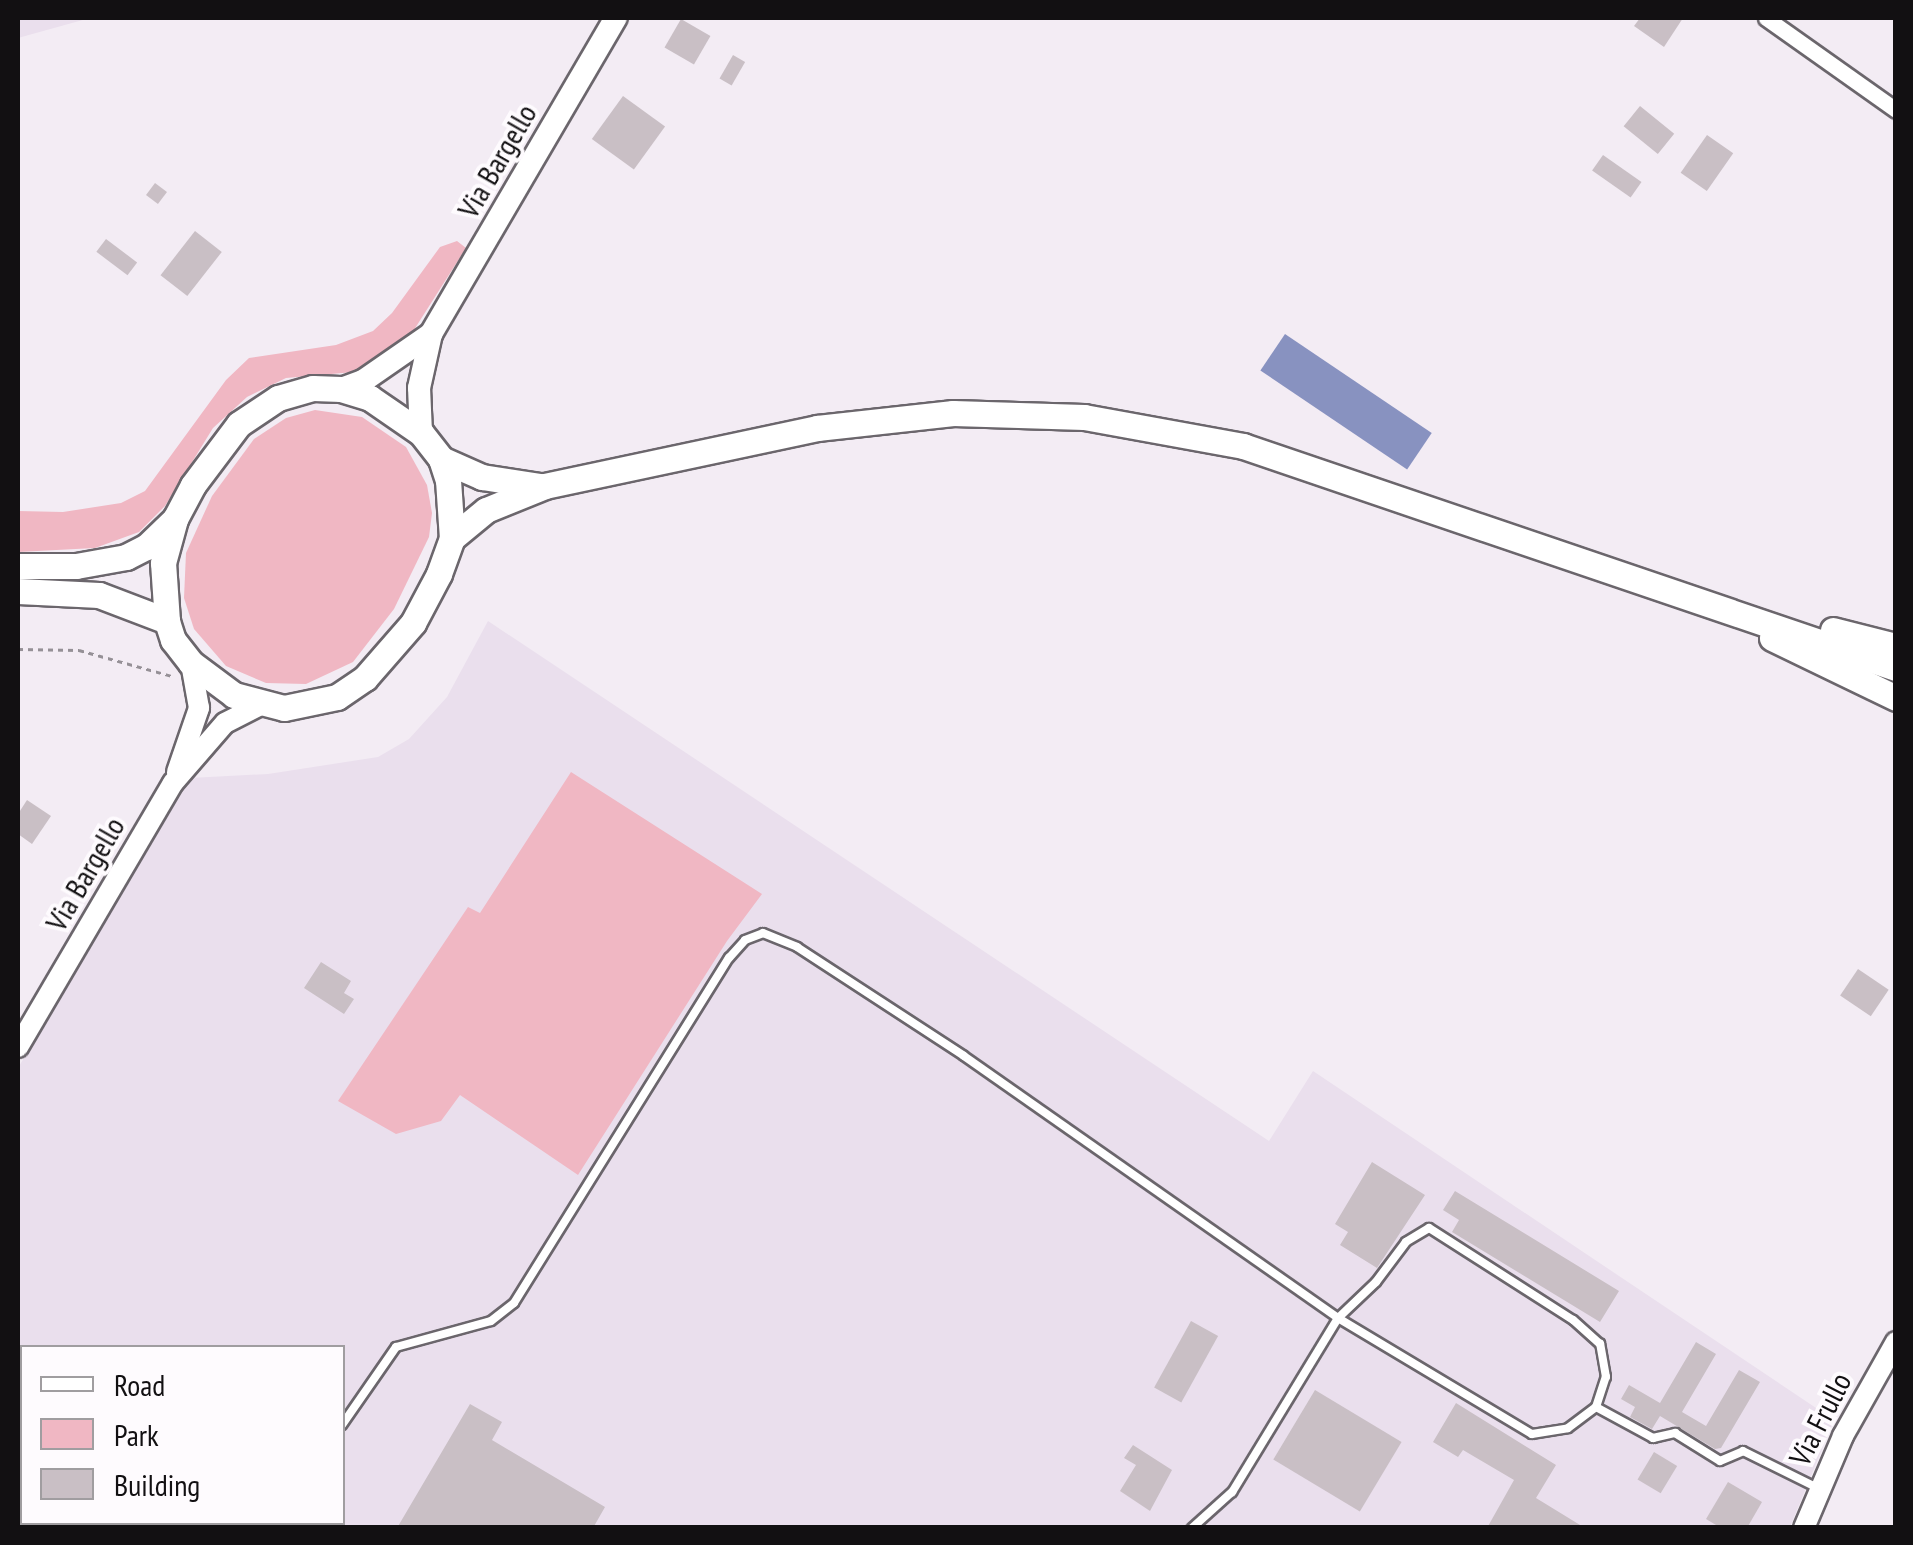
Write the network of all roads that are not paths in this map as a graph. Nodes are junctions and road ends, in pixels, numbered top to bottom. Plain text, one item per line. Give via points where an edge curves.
1 (616, 18) edge
2 (1766, 18) edge
3 (1896, 110) edge
4 (431, 334) junction
5 (341, 389) junction
6 (421, 433) junction
7 (441, 459) junction
8 (545, 486) junction
9 (175, 519) junction
10 (452, 538) junction
11 (18, 566) edge
12 (1659, 585) junction
13 (18, 591) edge
14 (168, 621) junction
15 (1896, 646) edge
16 (1896, 668) edge
17 (185, 672) junction
18 (1896, 698) edge
19 (260, 705) junction
20 (173, 784) junction
21 (18, 1047) edge
22 (1338, 1318) junction
23 (1896, 1342) edge
24 (1596, 1407) junction
25 (345, 1420) edge
26 (1818, 1488) junction
27 (1192, 1528) edge
28 (1804, 1528) edge

1 - 4 main road, Via Bargello
2 - 3 street
4 - 5 main road, Via Bargello
4 - 6 main road, Via Bargello via 419,388
5 - 6 main road via 394,410
5 - 9 main road via 278,398 239,424
6 - 7 main road
7 - 8 main road via 482,477
7 - 10 main road
8 - 10 main road via 486,510
8 - 12 main road via 817,428 953,413 1084,417 1243,446
9 - 11 main road via 126,556 76,566
9 - 14 main road via 163,563
10 - 19 main road via 414,623 366,678 309,706
12 - 15 main road
12 - 16 main road
12 - 18 main road
13 - 14 main road via 99,595
14 - 17 main road
17 - 19 main road
17 - 20 street, Via Bargello via 199,708
19 - 20 street, Via Bargello via 225,723
20 - 21 street, Via Bargello
22 - 24 lane via 1532,1434 1568,1428
22 - 24 lane via 1406,1242 1430,1228 1600,1344 1606,1377
22 - 25 lane via 964,1056 798,946 763,933 730,958 514,1303 491,1321 396,1347
22 - 27 lane via 1232,1492
23 - 26 street, Via Frullo
24 - 26 lane via 1653,1438 1675,1432 1720,1461 1743,1451
26 - 28 street, Via Frullo

